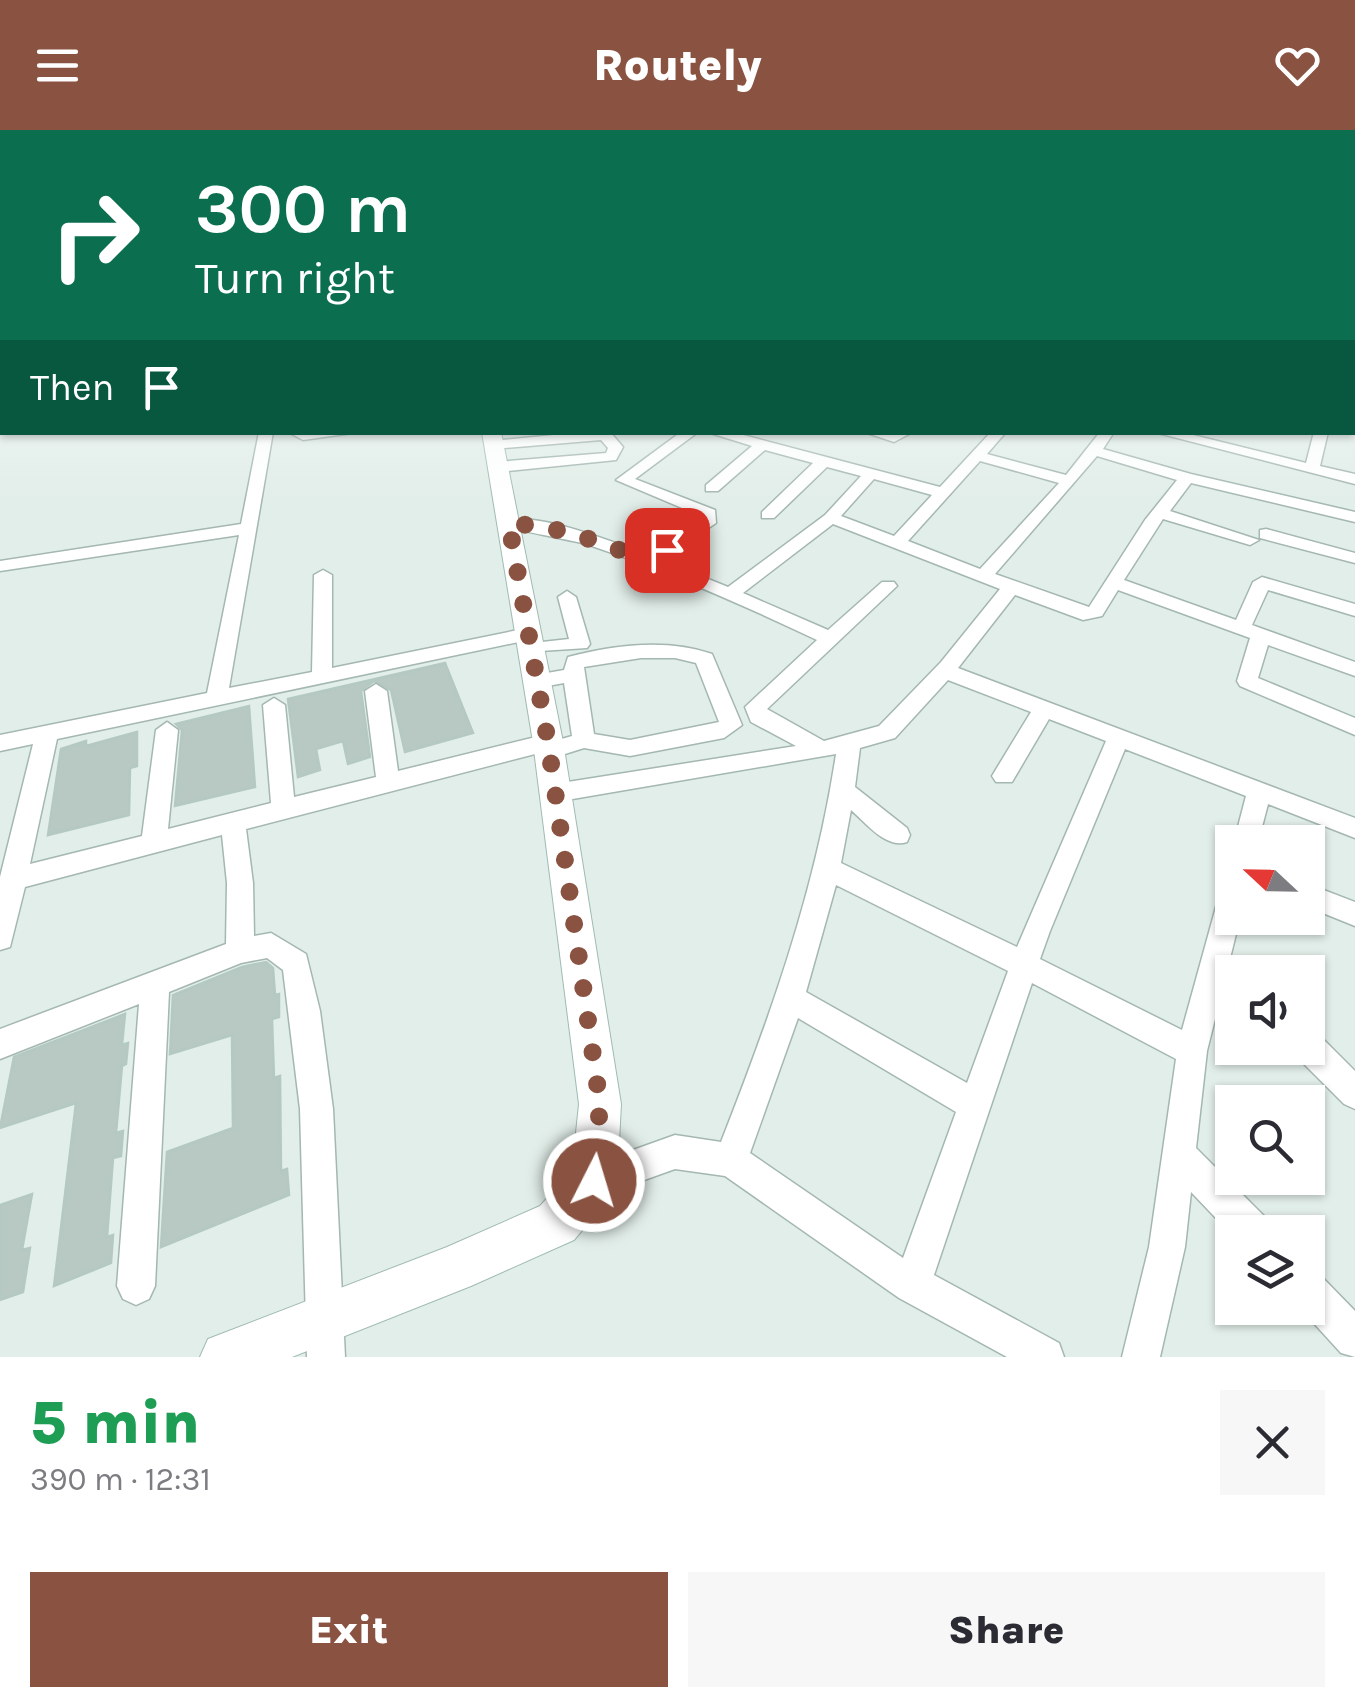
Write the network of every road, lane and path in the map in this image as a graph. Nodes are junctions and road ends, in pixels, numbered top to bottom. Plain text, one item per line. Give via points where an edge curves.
1 (266, 435) edge
2 (685, 435) edge
3 (725, 435) edge
4 (996, 435) edge
5 (1106, 435) edge
6 (1171, 435) edge
7 (1320, 435) edge
8 (762, 445) junction
9 (494, 448) edge
10 (1095, 451) junction
11 (979, 456) junction
12 (823, 462) junction
13 (1312, 468) junction
14 (871, 474) junction
15 (1187, 478) junction
16 (1355, 478) edge
17 (1068, 482) junction
18 (712, 488) dead end
19 (943, 494) junction
20 (1160, 513) junction
21 (768, 515) dead end
22 (1355, 517) edge
23 (831, 518) junction
24 (509, 524) junction
25 (250, 528) junction
26 (896, 544) junction
27 (1355, 558) edge
28 (648, 561) junction
29 (0, 567) edge
30 (984, 575) junction
31 (322, 576) dead end
32 (1115, 583) junction
33 (1014, 585) junction
34 (888, 586) dead end
35 (731, 592) junction
36 (567, 598) dead end
37 (1355, 610) edge
38 (1252, 631) junction
39 (830, 639) junction
40 (530, 641) junction
41 (580, 644) junction
42 (688, 647) dead end
43 (945, 670) junction
44 (1355, 670) edge
45 (322, 675) junction
46 (573, 675) junction
47 (537, 681) junction
48 (376, 691) dead end
49 (217, 696) junction
50 (274, 706) dead end
51 (1044, 708) junction
52 (1355, 727) edge
53 (167, 730) dead end
54 (47, 733) junction
55 (1119, 736) junction
56 (584, 740) junction
57 (0, 743) edge
58 (836, 746) junction
59 (550, 762) junction
60 (1004, 776) dead end
61 (388, 780) junction
62 (1260, 789) junction
63 (844, 790) junction
64 (283, 807) junction
65 (233, 820) junction
66 (1250, 825) edge
67 (1355, 828) edge
68 (898, 835) dead end
69 (154, 841) junction
70 (825, 868) junction
71 (12, 879) junction
72 (1325, 901) edge
73 (1355, 914) edge
74 (0, 938) edge
75 (240, 951) junction
76 (1023, 964) junction
77 (155, 984) junction
78 (790, 998) junction
79 (1215, 1001) edge
80 (0, 1044) edge
81 (1192, 1052) junction
82 (1325, 1063) edge
83 (1355, 1093) edge
84 (974, 1104) junction
85 (1179, 1154) junction
86 (731, 1160) junction
87 (594, 1181) junction
88 (1238, 1215) edge
89 (912, 1285) junction
90 (136, 1286) dead end
91 (1325, 1307) edge
92 (324, 1338) edge
93 (1355, 1338) edge
94 (226, 1357) edge
95 (1044, 1357) edge
96 (1141, 1357) edge

1 - 25 street
2 - 28 street via 618,478 709,513 710,520
3 - 8 street
4 - 11 street
5 - 10 street
6 - 13 street
7 - 13 street
8 - 12 street
8 - 18 street
9 - 9 street via 611,457 616,447 604,435
9 - 24 street
10 - 15 street
10 - 17 street
11 - 17 street
11 - 19 street
12 - 14 street
12 - 21 street
13 - 16 street
14 - 19 street
14 - 23 street
15 - 20 street
15 - 22 street
17 - 30 street
19 - 26 street
20 - 27 street
20 - 32 street
23 - 26 street
23 - 35 street
24 - 28 street via 533,524
24 - 40 street
25 - 29 street
25 - 49 street
26 - 30 street
28 - 35 street
30 - 33 street
31 - 45 street
32 - 33 street via 1095,612 1084,614
32 - 38 street
33 - 43 street
34 - 39 street
35 - 39 street
36 - 41 street
37 - 38 street via 1262,582
38 - 44 street
38 - 52 street via 1248,682
39 - 58 street via 756,708 759,717
40 - 41 street
40 - 45 street
40 - 47 street
41 - 42 street via 597,654
43 - 51 street
43 - 58 street via 887,732
45 - 49 street
46 - 47 street
46 - 56 street
46 - 56 street via 575,662 668,651 700,656 731,725 630,748
47 - 59 street
48 - 61 street
49 - 54 street
50 - 64 street
51 - 55 street
51 - 60 street
53 - 69 street
54 - 57 street
54 - 71 street
55 - 62 street
55 - 76 street
56 - 59 street
58 - 59 street
58 - 63 street
59 - 61 street
59 - 87 street via 600,1104
61 - 64 street
62 - 66 street
62 - 67 street
63 - 68 street
63 - 70 street
64 - 65 street
65 - 69 street
65 - 75 street
69 - 71 street
70 - 76 street
70 - 78 street
71 - 74 street
72 - 73 street
75 - 77 street
75 - 92 street via 271,945 284,950 296,962 306,1003
76 - 81 street
76 - 84 street
77 - 80 street
77 - 90 street
78 - 84 street
78 - 86 street
79 - 81 street
81 - 85 street
82 - 83 street
84 - 89 street
85 - 88 street
85 - 96 street via 1167,1248
86 - 87 street via 675,1152
86 - 89 street
87 - 92 street via 557,1222
89 - 95 street
91 - 93 street
92 - 94 street

